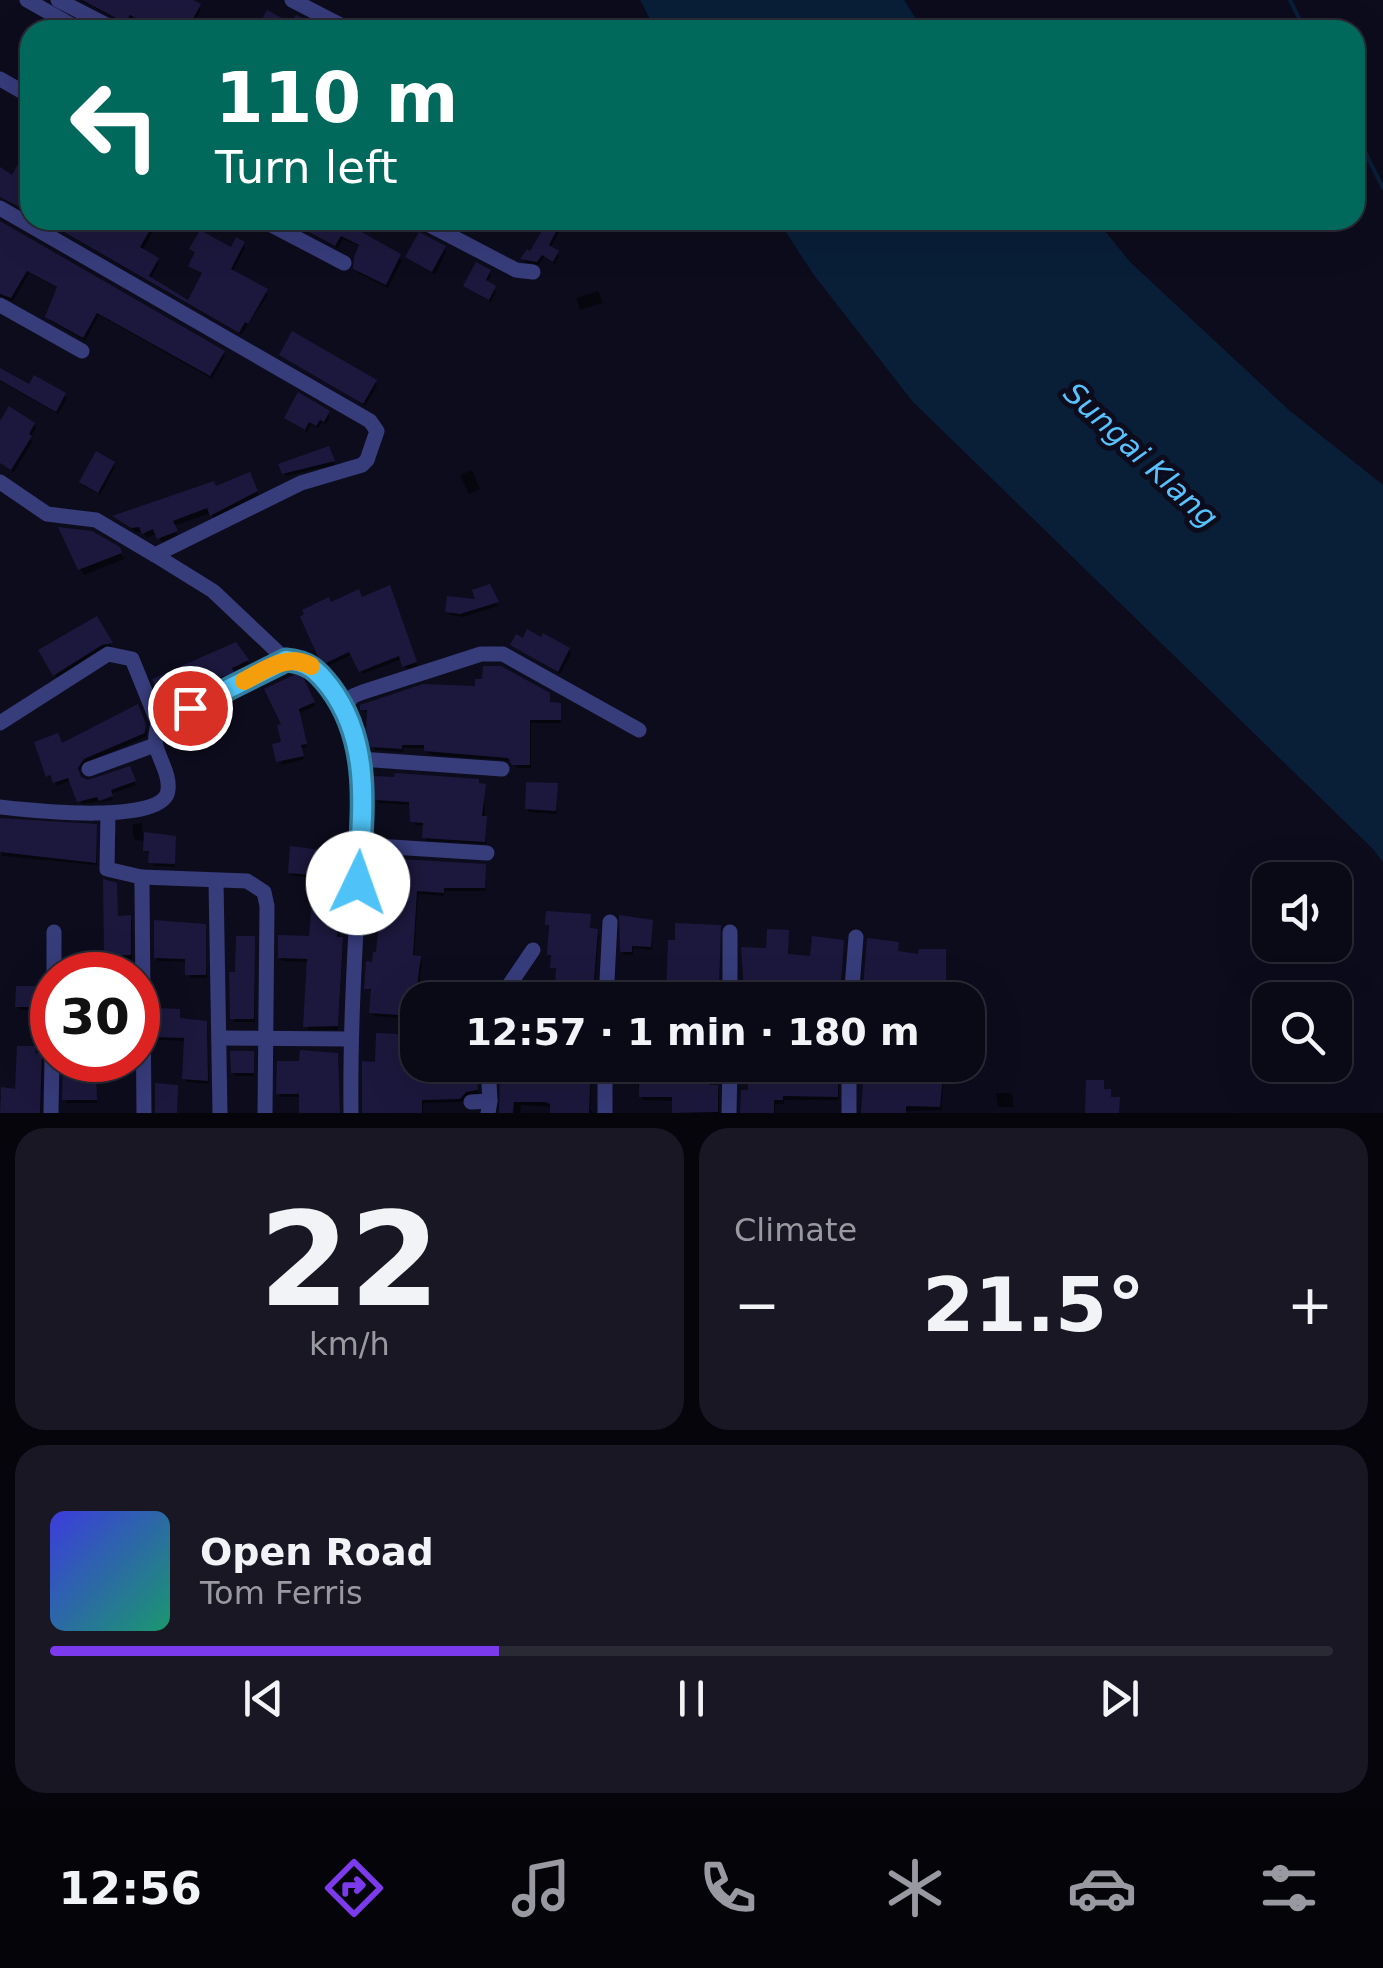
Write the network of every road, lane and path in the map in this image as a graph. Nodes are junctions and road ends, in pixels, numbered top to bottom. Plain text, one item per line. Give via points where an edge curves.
1 (27, 0) edge
2 (58, 0) edge
3 (292, 0) edge
4 (62, 20) edge
5 (97, 20) edge
6 (331, 20) edge
7 (38, 230) edge
8 (281, 230) edge
9 (439, 230) edge
10 (344, 263) dead end
11 (533, 272) dead end
12 (0, 305) edge
13 (82, 350) dead end
14 (0, 482) edge
15 (155, 555) junction
16 (286, 660) junction
17 (345, 706) junction
18 (158, 723) junction
19 (0, 724) edge
20 (638, 730) dead end
21 (155, 745) junction
22 (360, 759) junction
23 (502, 769) dead end
24 (89, 770) dead end
25 (0, 807) edge
26 (108, 812) junction
27 (360, 844) junction
28 (487, 853) dead end
29 (141, 877) junction
30 (216, 881) junction
31 (610, 922) dead end
32 (54, 932) dead end
33 (730, 932) dead end
34 (856, 938) dead end
35 (533, 950) dead end
36 (54, 952) edge
37 (511, 982) edge
38 (607, 982) edge
39 (730, 982) edge
40 (852, 982) edge
41 (266, 1036) junction
42 (220, 1038) junction
43 (350, 1038) junction
44 (52, 1082) edge
45 (488, 1082) edge
46 (605, 1082) edge
47 (729, 1082) edge
48 (849, 1082) edge
49 (470, 1102) dead end
50 (489, 1107) edge
51 (51, 1113) edge
52 (144, 1113) edge
53 (220, 1113) edge
54 (265, 1113) edge
55 (350, 1113) edge
56 (605, 1113) edge
57 (728, 1113) edge
58 (849, 1113) edge

1 - 4 street
2 - 5 street
3 - 6 street
7 - 15 street via 375,425 362,465 301,483
8 - 10 street
9 - 11 street via 516,270
12 - 13 street
14 - 15 street via 47,514 96,520
15 - 16 street via 213,591
16 - 17 street via 315,669
16 - 18 street
17 - 20 street via 363,692 481,654 504,654
17 - 22 street
18 - 19 street via 132,659 108,654
18 - 21 street
21 - 24 street
21 - 26 street via 169,788 166,800
22 - 23 street
22 - 27 street
25 - 26 street
26 - 29 street via 107,869
27 - 28 street
27 - 43 street
29 - 30 street
29 - 52 street
30 - 41 street via 248,882 264,892
30 - 42 street
31 - 38 street
32 - 36 street
33 - 39 street
34 - 40 street
35 - 37 street
41 - 42 street
41 - 43 street
41 - 54 street
42 - 53 street
43 - 55 street
44 - 51 street
45 - 50 street
46 - 56 street
47 - 57 street
48 - 58 street
49 - 50 street

